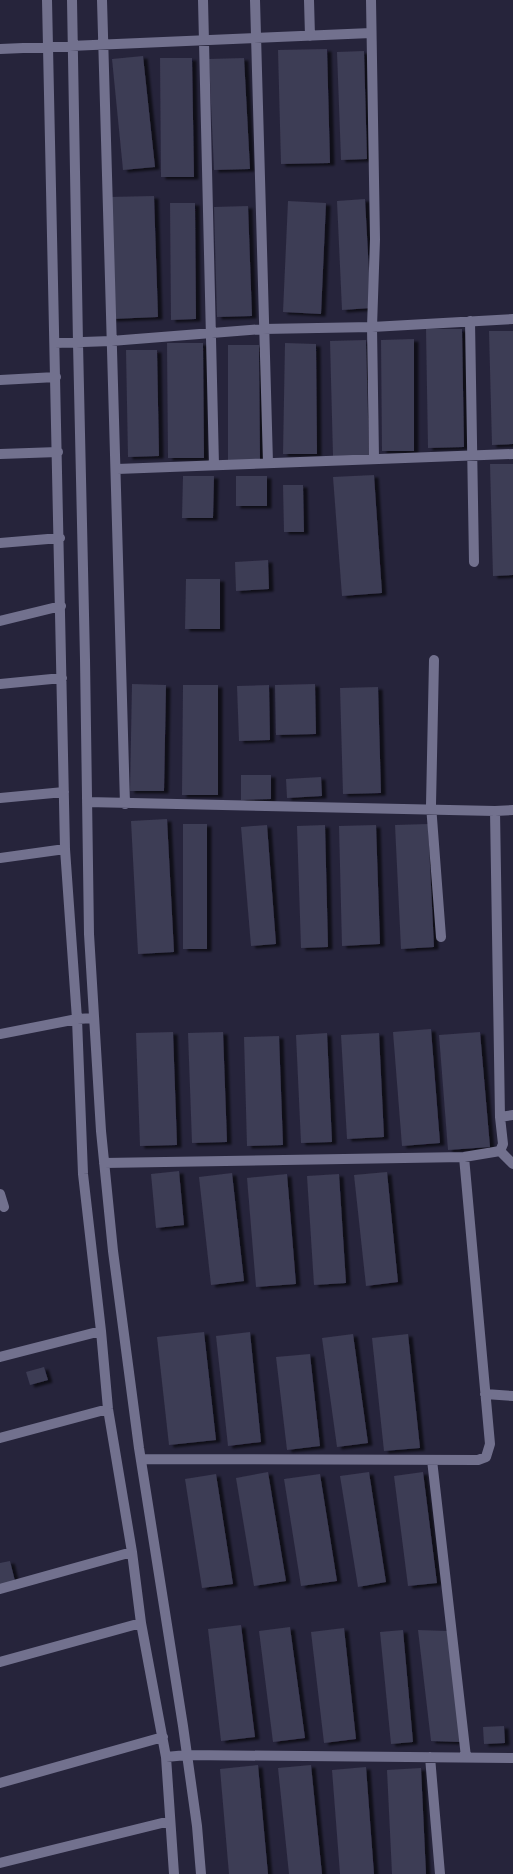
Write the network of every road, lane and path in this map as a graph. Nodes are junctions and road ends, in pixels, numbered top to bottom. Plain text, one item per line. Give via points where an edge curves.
1 (47, 0) edge
2 (72, 0) edge
3 (102, 0) edge
4 (203, 0) edge
5 (255, 0) edge
6 (309, 0) edge
7 (371, 0) edge
8 (371, 33) junction
9 (310, 36) junction
10 (256, 38) junction
11 (203, 41) junction
12 (104, 45) junction
13 (49, 47) junction
14 (73, 47) junction
15 (0, 48) edge
16 (513, 319) edge
17 (470, 321) junction
18 (372, 327) junction
19 (263, 329) junction
20 (210, 333) junction
21 (111, 341) junction
22 (55, 343) junction
23 (78, 343) junction
24 (56, 377) junction
25 (0, 380) edge
26 (58, 452) junction
27 (0, 454) edge
28 (513, 454) edge
29 (471, 456) junction
30 (374, 458) junction
31 (268, 463) junction
32 (214, 465) junction
33 (117, 469) junction
34 (60, 538) junction
35 (0, 543) edge
36 (474, 562) dead end
37 (61, 606) junction
38 (0, 621) edge
39 (434, 660) dead end
40 (62, 678) junction
41 (0, 684) edge
42 (64, 792) junction
43 (0, 798) edge
44 (87, 802) junction
45 (125, 804) junction
46 (431, 810) junction
47 (513, 810) edge
48 (495, 811) junction
49 (65, 849) junction
50 (0, 858) edge
51 (441, 937) dead end
52 (94, 1018) junction
53 (78, 1019) junction
54 (0, 1034) edge
55 (513, 1115) edge
56 (500, 1117) junction
57 (500, 1151) junction
58 (464, 1157) junction
59 (104, 1163) junction
60 (513, 1164) edge
61 (0, 1194) edge
62 (4, 1207) dead end
63 (102, 1331) junction
64 (0, 1357) edge
65 (485, 1394) junction
66 (513, 1396) edge
67 (108, 1409) junction
68 (0, 1438) edge
69 (141, 1459) junction
70 (432, 1460) junction
71 (132, 1552) junction
72 (0, 1589) edge
73 (141, 1623) junction
74 (0, 1662) edge
75 (162, 1737) junction
76 (188, 1755) junction
77 (166, 1757) junction
78 (430, 1757) junction
79 (466, 1757) junction
80 (513, 1758) edge
81 (0, 1783) edge
82 (170, 1821) junction
83 (0, 1863) edge
84 (174, 1874) edge
85 (201, 1874) edge
86 (440, 1874) edge

1 - 13 street
2 - 14 street
3 - 12 street
4 - 11 street
5 - 10 street
6 - 9 street
7 - 8 street
8 - 9 street
8 - 18 street via 375,239
9 - 10 street
10 - 11 street
10 - 19 street
11 - 12 street
11 - 20 street
12 - 14 street
12 - 21 street
13 - 14 street
13 - 15 street
13 - 22 street
14 - 23 street
16 - 17 street
17 - 18 street
17 - 29 street
18 - 19 street
18 - 30 street
19 - 20 street
19 - 31 street
20 - 21 street
20 - 32 street
21 - 23 street
21 - 33 street
22 - 23 street
22 - 24 street
23 - 44 street
24 - 25 street
24 - 26 street
26 - 27 street
26 - 34 street
28 - 29 street
29 - 30 street
29 - 36 street
30 - 31 street
31 - 32 street
32 - 33 street
33 - 45 street
34 - 35 street
34 - 37 street
37 - 38 street
37 - 40 street
39 - 46 street
40 - 41 street
40 - 42 street
42 - 43 street
42 - 49 street
44 - 45 street
44 - 52 street via 89,934
45 - 46 street
46 - 48 street
46 - 51 street
47 - 48 street
48 - 56 street
49 - 50 street
49 - 53 street
52 - 53 street
52 - 59 street
53 - 54 street
53 - 63 street via 84,1174
55 - 56 street
56 - 57 street via 503,1144
57 - 58 street
57 - 60 street
58 - 59 street
58 - 65 street
59 - 69 street
61 - 62 street
63 - 64 street
63 - 67 street
65 - 66 street
65 - 70 street via 490,1444 486,1457 478,1460
67 - 68 street
67 - 71 street
69 - 70 street
69 - 76 street
70 - 79 street
71 - 72 street
71 - 73 street
73 - 74 street
73 - 75 street
75 - 77 street
75 - 81 street
76 - 77 street
76 - 78 street
76 - 85 street via 198,1826
77 - 82 street
78 - 79 street
78 - 86 street
79 - 80 street
82 - 83 street
82 - 84 street

